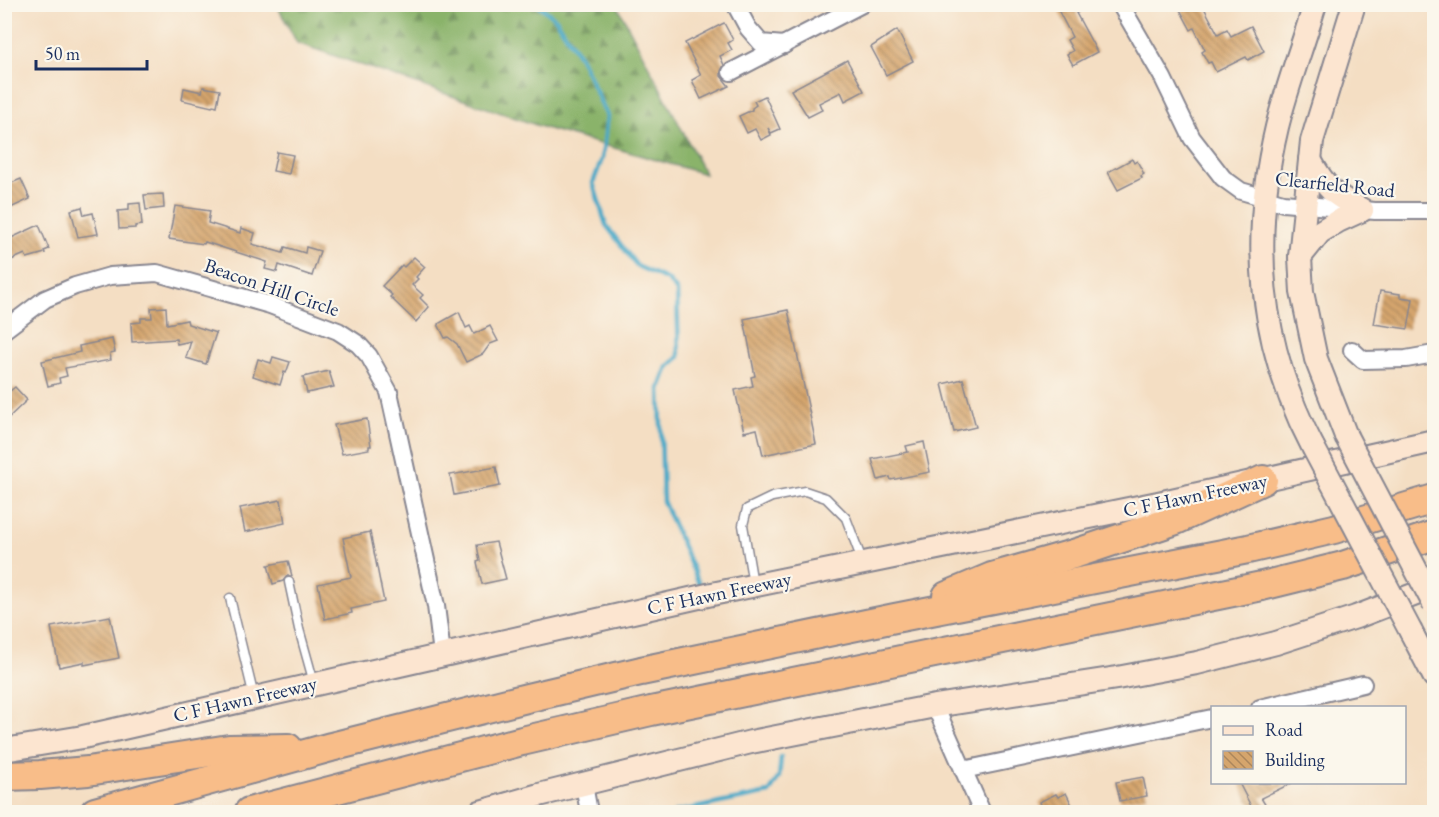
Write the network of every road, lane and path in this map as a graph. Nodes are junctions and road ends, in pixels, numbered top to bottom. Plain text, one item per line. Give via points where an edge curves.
1 (735, 4) edge
2 (861, 4) edge
3 (1120, 4) edge
4 (1315, 4) edge
5 (1354, 4) edge
6 (784, 45) junction
7 (731, 72) dead end
8 (1310, 160) junction
9 (1264, 198) junction
10 (1304, 204) junction
11 (1362, 210) junction
12 (1434, 211) edge
13 (1300, 257) junction
14 (4, 330) edge
15 (1352, 350) dead end
16 (1434, 354) edge
17 (1434, 441) edge
18 (1263, 480) junction
19 (1434, 499) edge
20 (1434, 535) edge
21 (863, 563) junction
22 (290, 582) dead end
23 (754, 586) junction
24 (1434, 587) edge
25 (230, 598) dead end
26 (1434, 604) edge
27 (895, 618) junction
28 (442, 654) junction
29 (1434, 676) edge
30 (314, 683) junction
31 (1363, 684) dead end
32 (254, 697) junction
33 (934, 706) junction
34 (1269, 706) edge
35 (1211, 718) edge
36 (331, 747) junction
37 (4, 750) edge
38 (963, 770) junction
39 (4, 776) edge
40 (365, 781) junction
41 (584, 785) junction
42 (95, 813) edge
43 (249, 813) edge
44 (303, 813) edge
45 (480, 813) edge
46 (589, 813) edge
47 (982, 813) edge

1 - 6 street via 761,43
2 - 6 street
3 - 9 street, Clearfield Road via 1192,138 1209,162 1222,178 1241,191
4 - 9 main road via 1277,127
5 - 8 main road via 1312,141
6 - 7 street
8 - 10 main road
8 - 11 main road via 1323,183
9 - 10 street, Clearfield Road
9 - 29 main road, bridge via 1261,254 1270,329 1290,394 1300,422
10 - 11 street, Clearfield Road
10 - 13 main road
11 - 12 street, Clearfield Road
11 - 13 main road via 1320,232
13 - 26 main road, bridge via 1302,292 1316,359 1346,436
14 - 28 street, Beacon Hill Circle via 45,299 75,286 110,276 157,273 270,304 338,331 358,344 389,392 436,606
15 - 16 street via 1363,360
17 - 18 main road, C F Hawn Freeway
18 - 21 main road, C F Hawn Freeway
18 - 27 highway via 1176,520 992,577
19 - 27 highway via 1334,529 1248,549
20 - 40 highway via 1342,566 1262,586 651,711
21 - 23 main road, C F Hawn Freeway
21 - 23 lane via 846,518 826,498 805,491 772,497 747,509 743,525
22 - 30 lane
23 - 28 main road, C F Hawn Freeway
24 - 33 main road via 1276,643 1197,663
25 - 32 lane
27 - 36 highway via 630,674
28 - 30 main road, C F Hawn Freeway
30 - 32 main road, C F Hawn Freeway
31 - 34 street
32 - 37 main road, C F Hawn Freeway via 83,737
33 - 38 street
33 - 41 main road via 751,742
35 - 38 street
36 - 39 highway via 229,749 88,771
36 - 42 highway
38 - 47 street
40 - 43 highway
40 - 44 highway
41 - 45 main road
41 - 46 street

